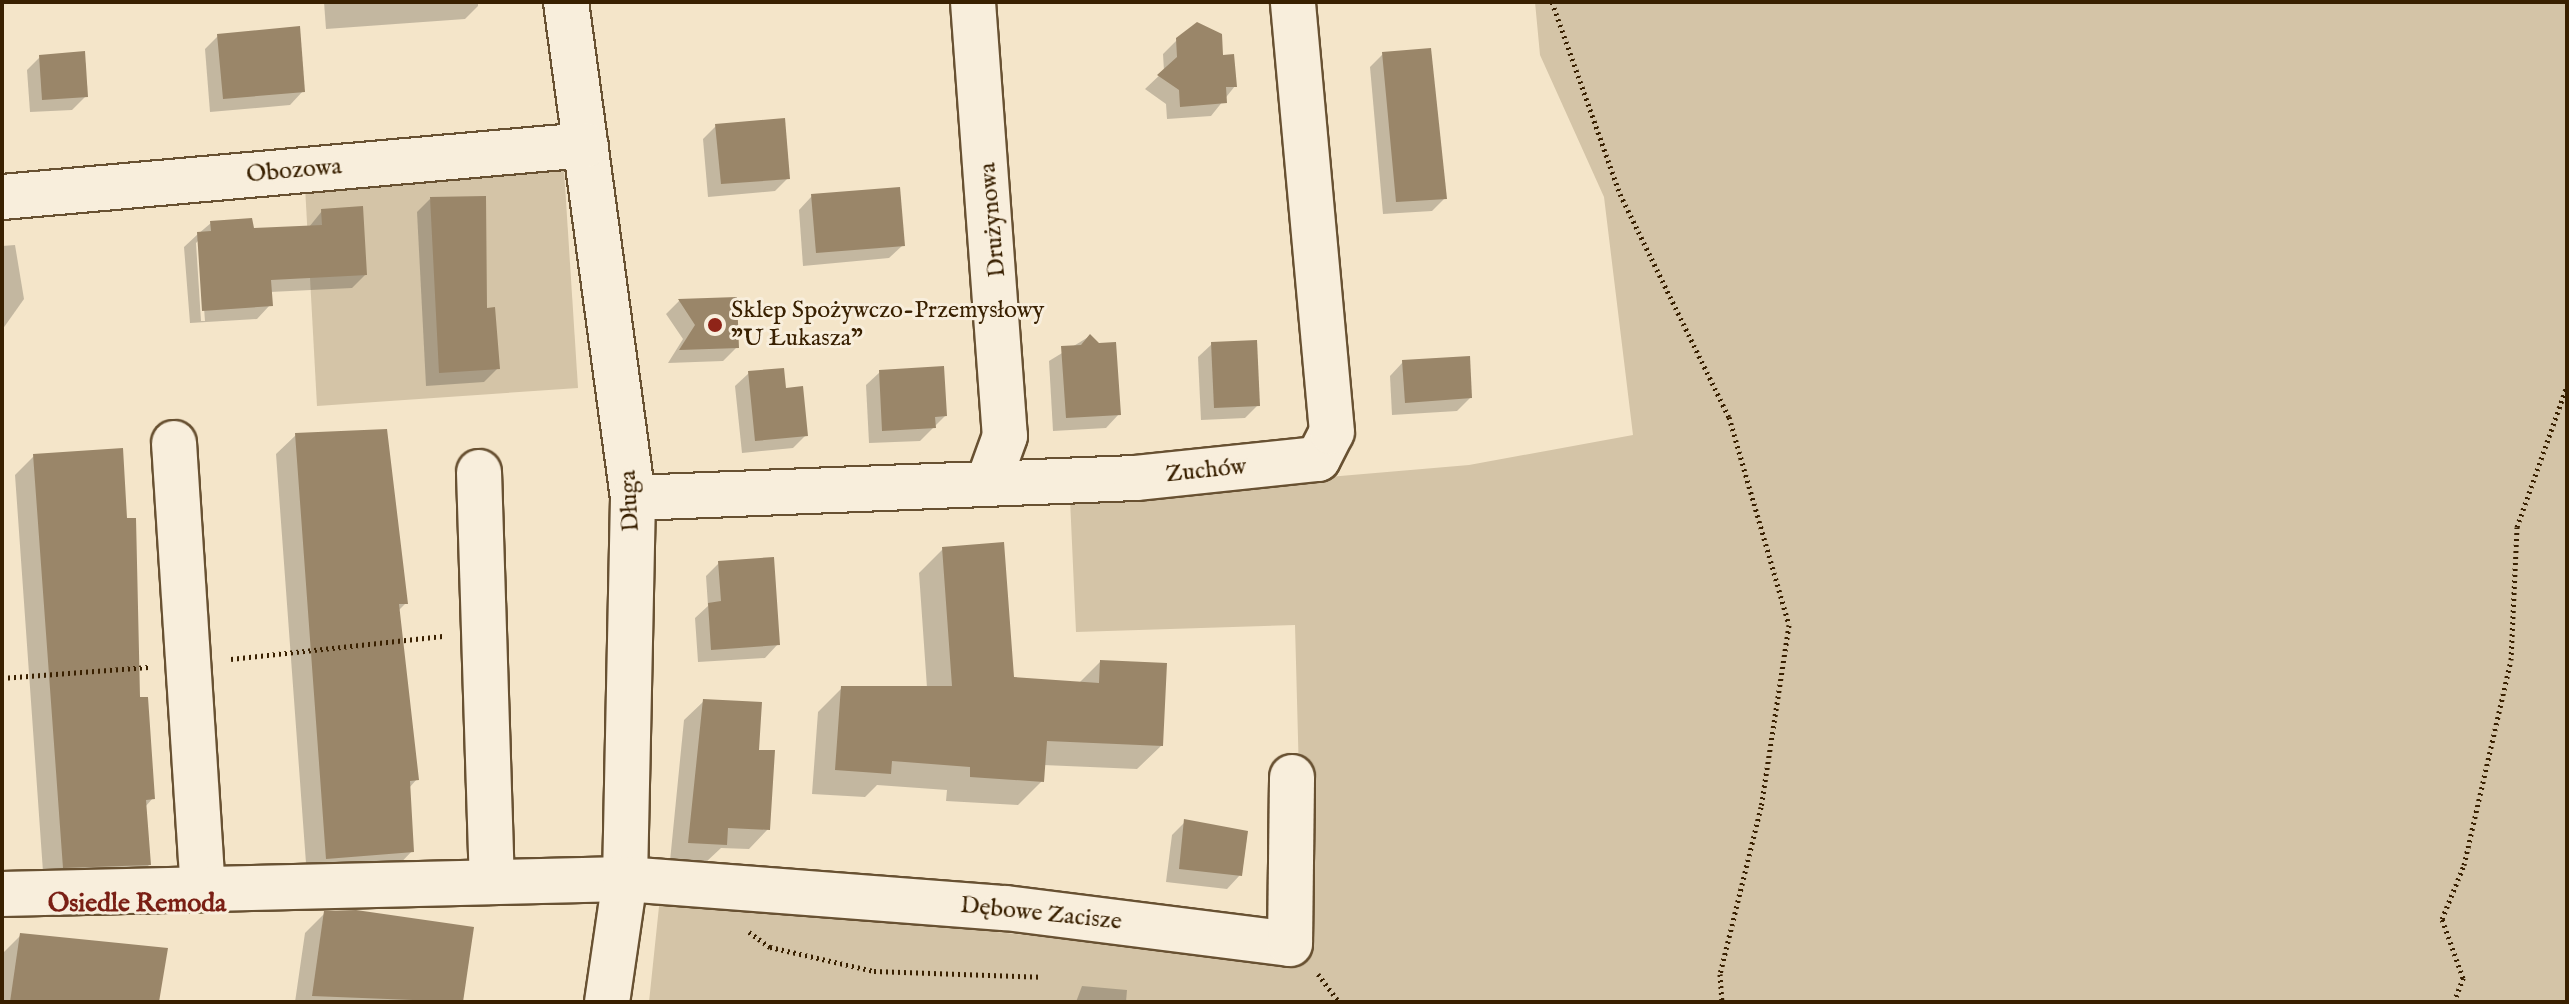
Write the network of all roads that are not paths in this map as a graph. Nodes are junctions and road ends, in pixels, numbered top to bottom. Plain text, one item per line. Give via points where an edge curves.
1 (566, 2) edge
2 (973, 2) edge
3 (1293, 2) edge
4 (586, 145) junction
5 (2, 197) edge
6 (174, 443) dead end
7 (479, 472) dead end
8 (988, 483) junction
9 (633, 498) junction
10 (1292, 777) dead end
11 (625, 879) junction
12 (492, 882) junction
13 (203, 889) junction
14 (2, 894) edge
15 (607, 1002) edge

1 - 4 street, Długa
2 - 8 street, Drużynowa via 1005,436
3 - 8 street, Zuchów via 1332,432 1318,459 1136,478
4 - 5 street, Obozowa
4 - 9 street, Długa
6 - 13 street via 193,663
7 - 12 street
8 - 9 street, Zuchów
9 - 11 street, Długa
10 - 11 street, Dębowe Zacisze via 1290,944 1006,908
11 - 12 street
11 - 15 street, Długa
12 - 13 street
13 - 14 street

